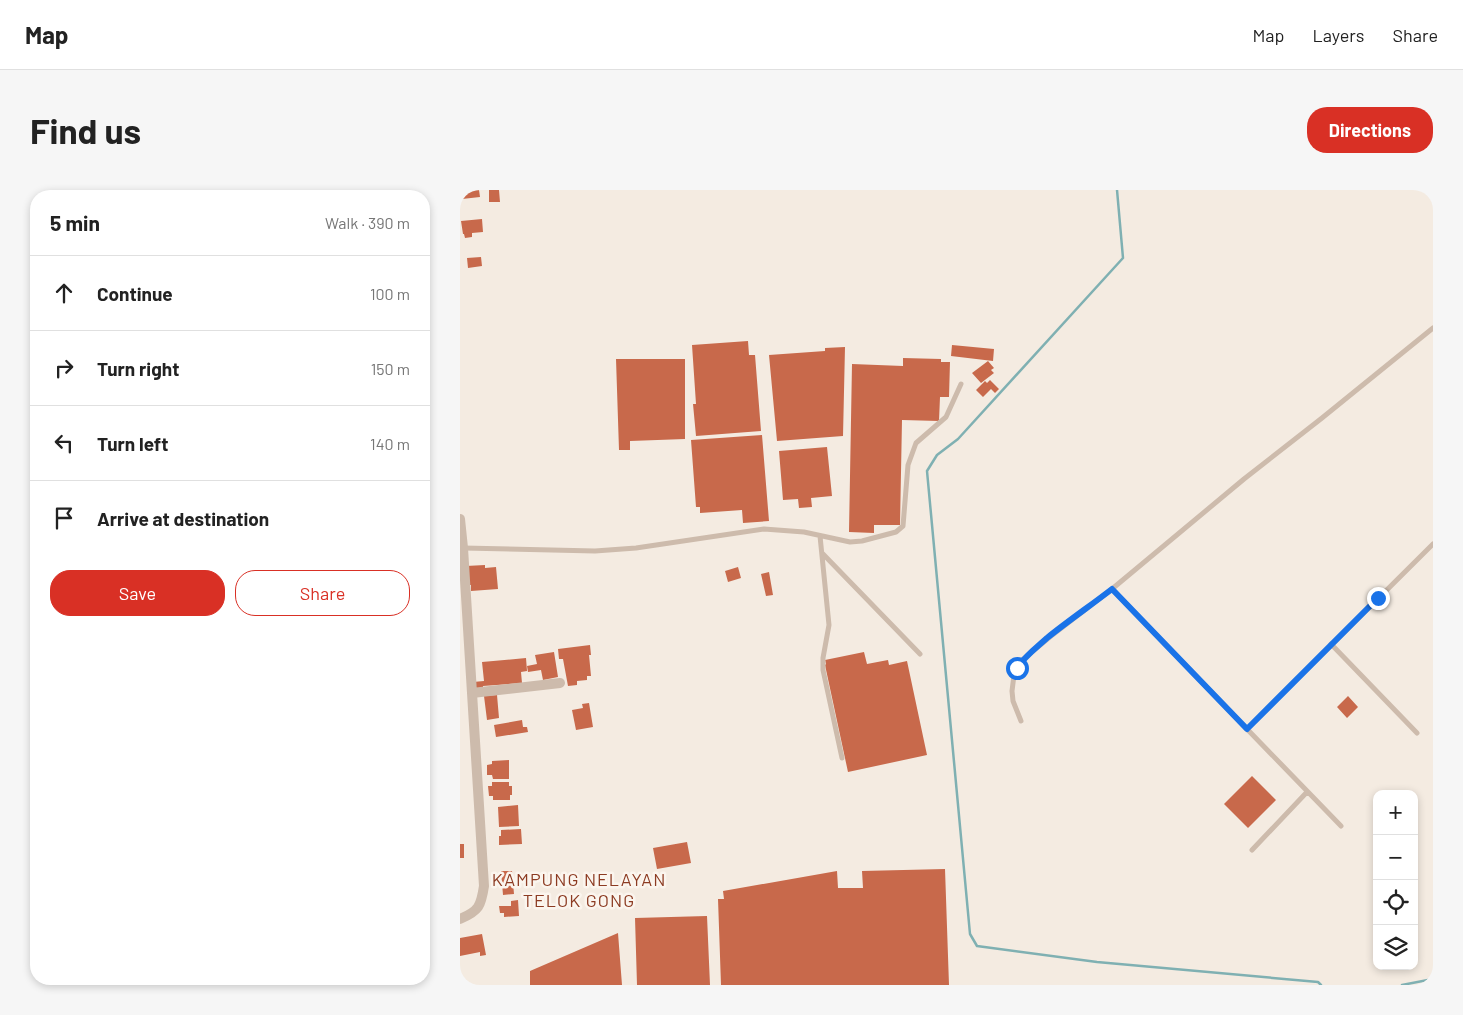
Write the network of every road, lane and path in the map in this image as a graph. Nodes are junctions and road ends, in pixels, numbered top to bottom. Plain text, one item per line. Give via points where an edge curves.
1 (1433, 328) edge
2 (961, 384) dead end
3 (460, 519) edge
4 (461, 535) edge
5 (820, 536) junction
6 (1433, 544) edge
7 (463, 548) junction
8 (822, 553) junction
9 (1112, 589) junction
10 (1332, 644) junction
11 (920, 654) dead end
12 (560, 682) dead end
13 (472, 693) junction
14 (1021, 721) dead end
15 (1247, 729) junction
16 (1417, 733) dead end
17 (842, 758) dead end
18 (1307, 792) junction
19 (1341, 826) dead end
20 (1252, 850) dead end
21 (460, 920) edge

1 - 9 lane
2 - 5 lane via 946,417 916,443 908,465 903,526 896,532 862,541
3 - 4 street
4 - 7 street
5 - 7 lane via 764,529 611,550
5 - 8 lane
6 - 10 lane
7 - 13 street
8 - 11 lane
8 - 17 lane via 829,625 823,670
9 - 14 lane via 1021,661 1014,675 1012,691
9 - 15 lane
10 - 15 lane
10 - 16 lane
12 - 13 street
13 - 21 street via 484,886 478,908
15 - 18 lane
18 - 19 lane
18 - 20 lane

